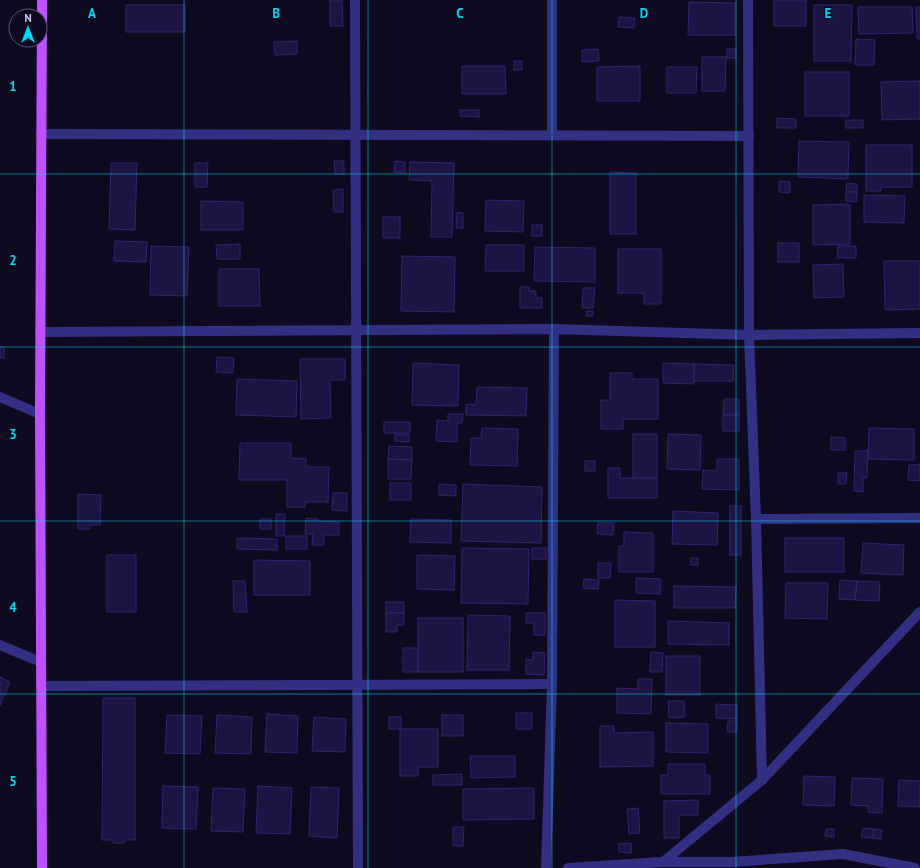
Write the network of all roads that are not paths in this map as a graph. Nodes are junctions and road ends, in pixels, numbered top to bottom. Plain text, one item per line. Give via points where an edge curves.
1 (42, 0) edge
2 (355, 0) edge
3 (552, 0) edge
4 (748, 0) edge
5 (41, 134) junction
6 (355, 135) junction
7 (552, 135) junction
8 (749, 136) junction
9 (554, 329) junction
10 (356, 330) junction
11 (40, 332) junction
12 (920, 333) edge
13 (749, 335) junction
14 (0, 397) edge
15 (40, 414) junction
16 (920, 518) edge
17 (756, 519) junction
18 (920, 612) edge
19 (0, 645) edge
20 (41, 662) junction
21 (552, 684) junction
22 (357, 685) junction
23 (41, 686) junction
24 (762, 780) junction
25 (663, 862) junction
26 (732, 865) edge
27 (42, 868) edge
28 (358, 868) edge
29 (546, 868) edge
30 (568, 868) edge
31 (915, 868) edge

1 - 5 main road
2 - 6 street
3 - 7 street
4 - 8 street
5 - 6 street
5 - 11 main road
6 - 7 street
6 - 10 street
7 - 8 street
8 - 13 street
9 - 10 street
9 - 13 street
9 - 21 street
10 - 11 street
10 - 22 street
11 - 15 main road
12 - 13 street
13 - 17 street
14 - 15 street
15 - 20 main road
16 - 17 street
17 - 24 street
18 - 24 street
19 - 20 street
20 - 23 main road
21 - 22 street
21 - 29 street
22 - 23 street
22 - 28 street
23 - 27 main road
24 - 25 street
25 - 26 street
25 - 30 street
26 - 31 street via 843,854

